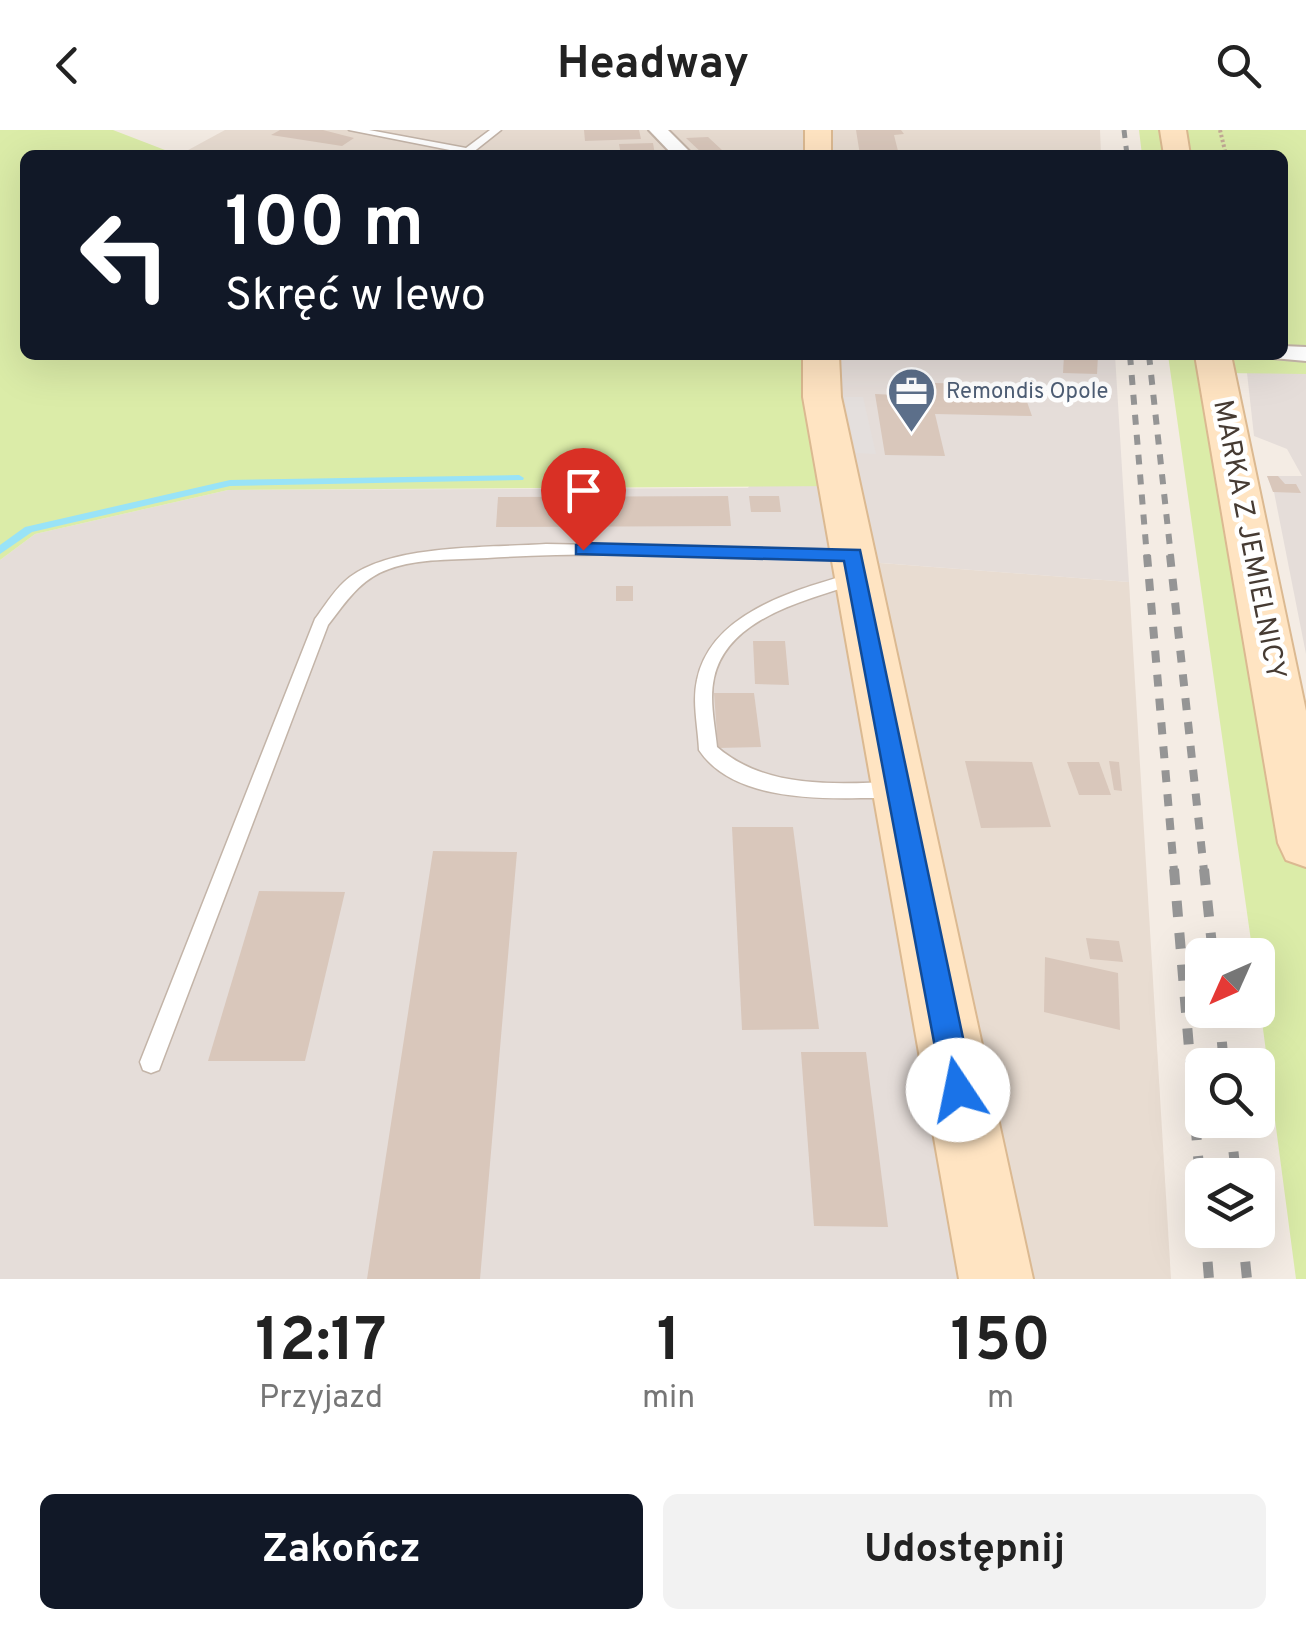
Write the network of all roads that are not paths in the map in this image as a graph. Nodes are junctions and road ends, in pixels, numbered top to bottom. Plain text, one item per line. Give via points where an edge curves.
1 (354, 130) edge
2 (496, 130) edge
3 (658, 130) edge
4 (451, 150) edge
5 (469, 150) edge
6 (679, 150) edge
7 (821, 360) edge
8 (1214, 360) edge
9 (855, 566) junction
10 (899, 790) junction
11 (1305, 834) edge
12 (151, 1062) dead end
13 (996, 1279) edge

1 - 4 lane
2 - 5 lane
3 - 6 street
7 - 9 street
8 - 11 street, MARKA Z JEMIELNICY
9 - 10 street
9 - 10 lane via 738,628 716,649 705,680 708,750 729,769 774,783
9 - 12 lane via 546,549 389,563 349,586 321,624
10 - 13 street

